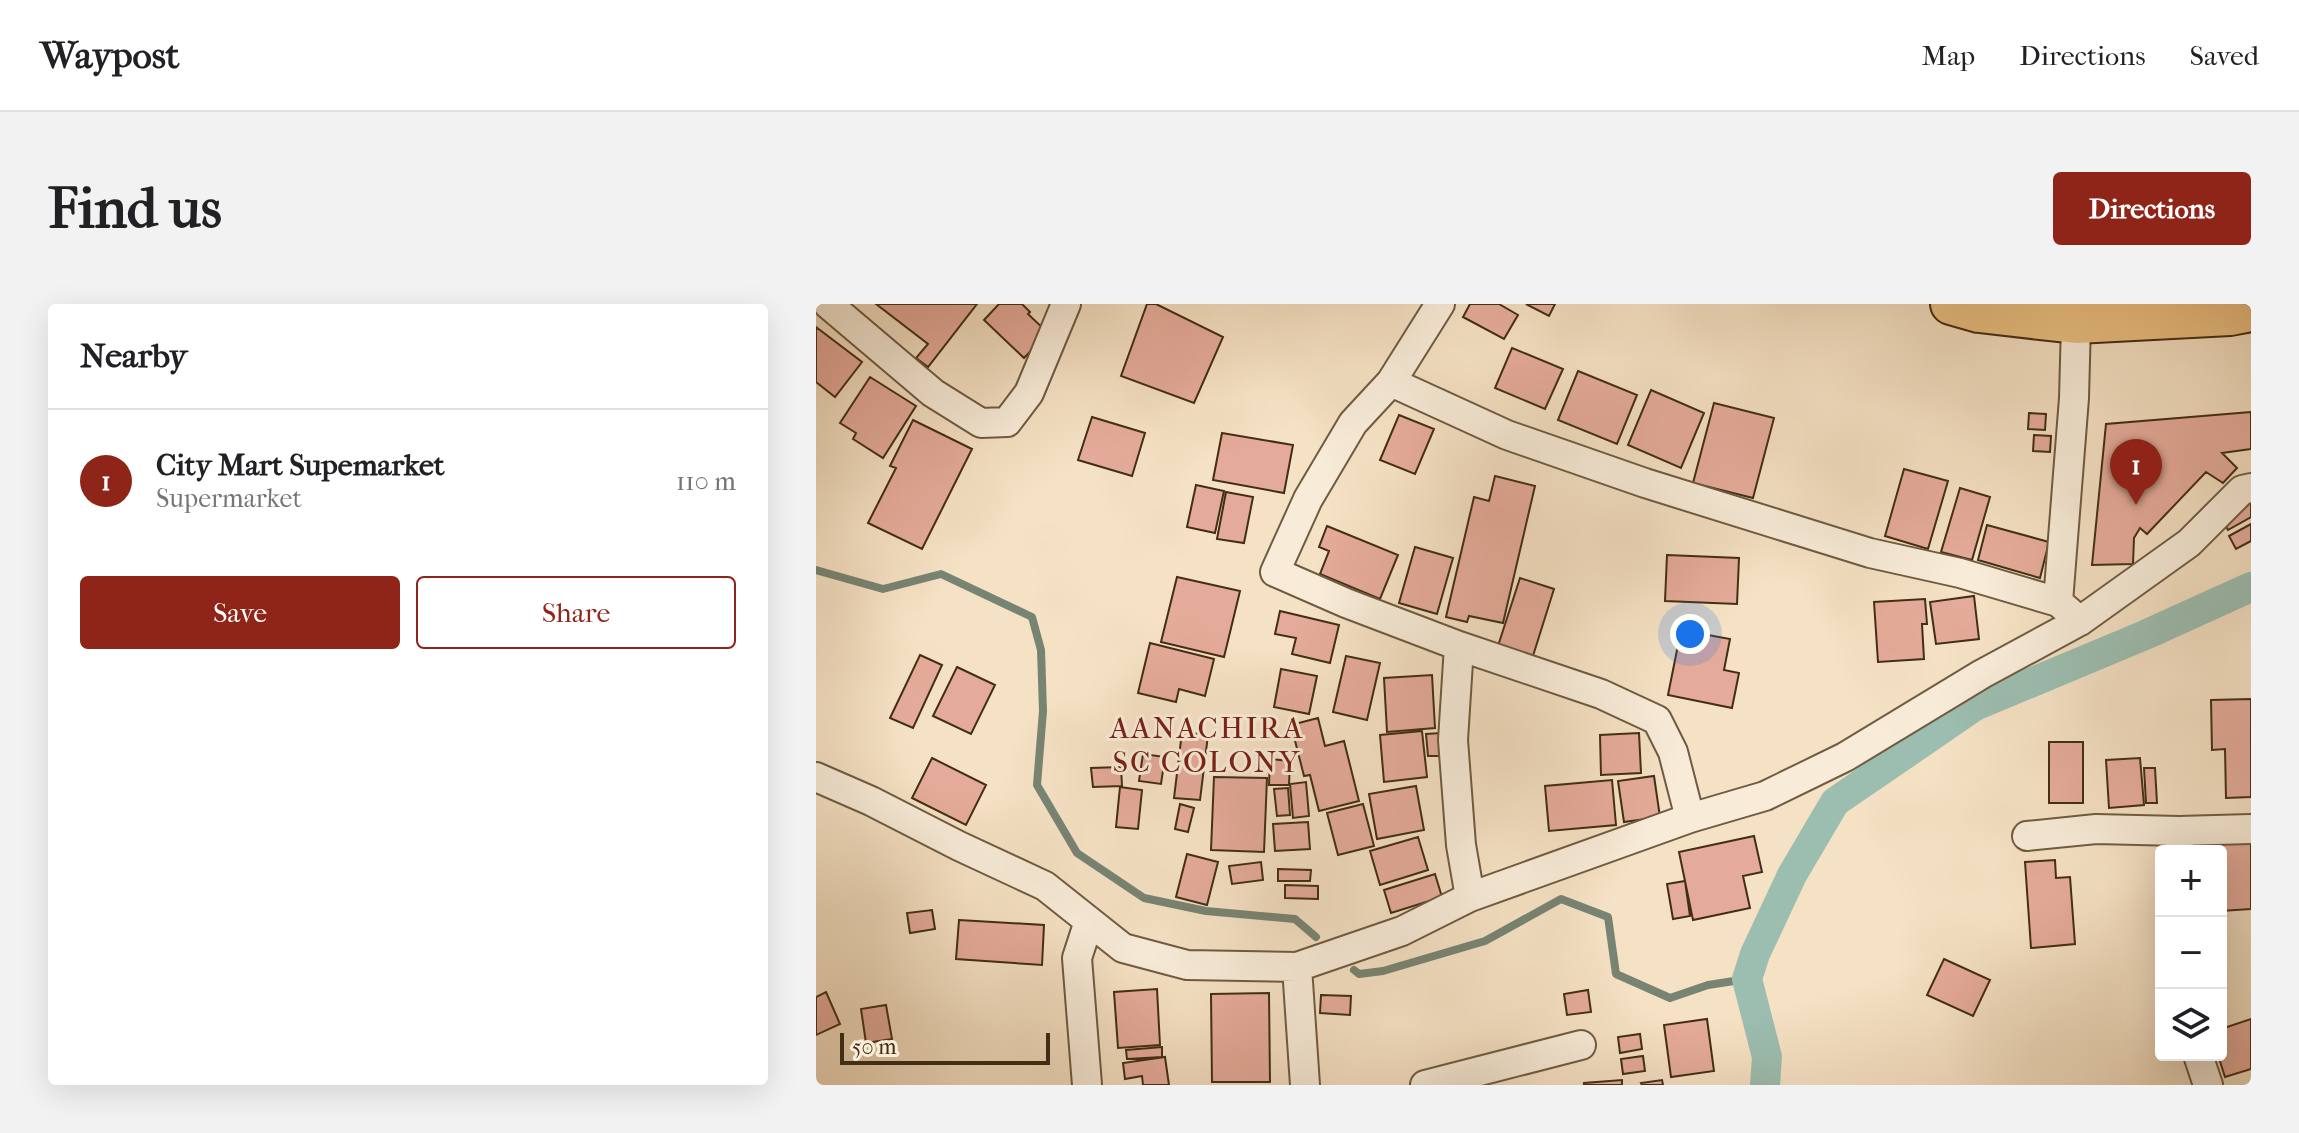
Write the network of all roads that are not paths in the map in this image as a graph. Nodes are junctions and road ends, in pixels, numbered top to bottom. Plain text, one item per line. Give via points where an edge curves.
1 (828, 304) edge
2 (1066, 304) edge
3 (1440, 304) edge
4 (1951, 304) edge
5 (2251, 311) edge
6 (2076, 323) junction
7 (1391, 382) junction
8 (2251, 488) edge
9 (2058, 602) junction
10 (2080, 621) junction
11 (1459, 646) junction
12 (816, 777) edge
13 (1690, 818) junction
14 (2251, 829) edge
15 (2027, 836) dead end
16 (2179, 841) edge
17 (1470, 897) junction
18 (1089, 921) junction
19 (1297, 967) junction
20 (1581, 1045) dead end
21 (2200, 1061) edge
22 (1087, 1085) edge
23 (1305, 1085) edge
24 (1425, 1085) edge
25 (2208, 1085) edge

1 - 2 street via 933,393 981,423 1007,422 1029,393
3 - 7 street
4 - 6 highway
5 - 6 highway
6 - 9 street
7 - 9 street via 1507,435 1645,483 1870,553
7 - 11 street via 1353,423 1308,499 1275,572
8 - 10 street via 2242,490 2189,543
9 - 10 street
10 - 13 street via 1845,757 1765,796
11 - 13 street via 1601,694 1657,720 1673,752
11 - 17 street via 1453,740
12 - 18 street via 1045,886
13 - 17 street
14 - 16 street
15 - 16 street via 2096,829
17 - 19 street via 1402,931
18 - 19 street via 1123,948 1187,965
18 - 22 street via 1077,958
19 - 23 street
20 - 24 street
21 - 25 street

